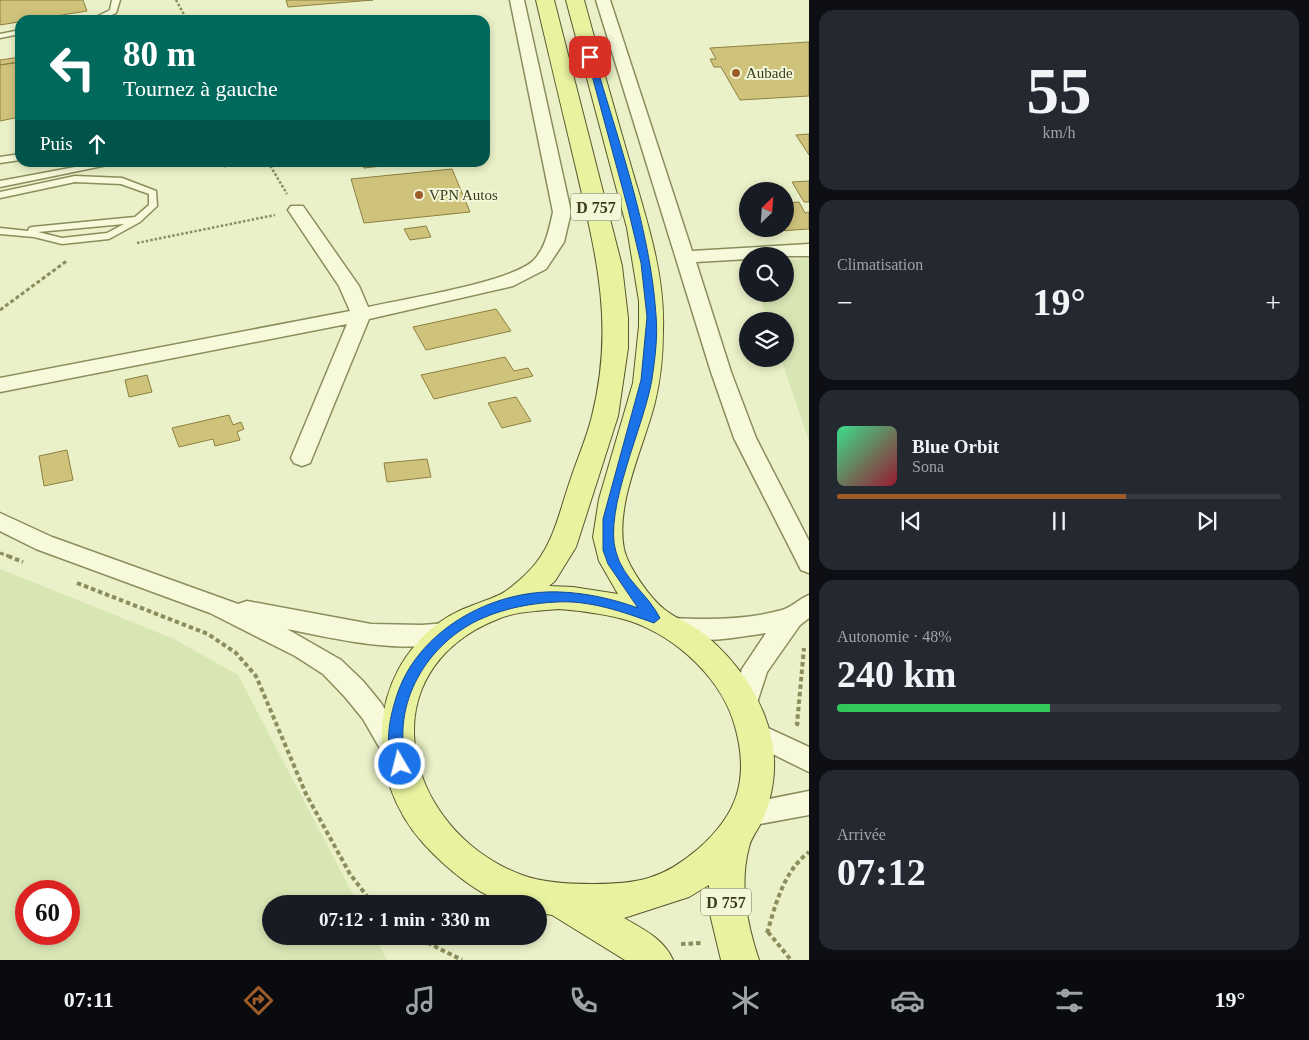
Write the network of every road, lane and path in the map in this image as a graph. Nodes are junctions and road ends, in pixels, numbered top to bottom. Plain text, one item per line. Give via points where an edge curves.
1 (116, 0) edge
2 (176, 0) edge
3 (517, 0) edge
4 (545, 0) edge
5 (574, 0) edge
6 (602, 0) edge
7 (105, 15) edge
8 (184, 15) edge
9 (15, 33) edge
10 (0, 36) edge
11 (15, 158) edge
12 (0, 160) edge
13 (91, 167) edge
14 (271, 167) edge
15 (0, 184) edge
16 (0, 195) edge
17 (297, 210) junction
18 (0, 231) edge
19 (132, 244) dead end
20 (809, 250) edge
21 (73, 256) dead end
22 (685, 257) junction
23 (0, 310) edge
24 (361, 315) junction
25 (0, 385) edge
26 (302, 458) dead end
27 (0, 521) edge
28 (0, 553) edge
29 (807, 556) edge
30 (28, 564) dead end
31 (72, 581) dead end
32 (512, 602) junction
33 (219, 606) junction
34 (803, 610) edge
35 (663, 623) junction
36 (447, 633) junction
37 (745, 704) junction
38 (803, 730) dead end
39 (755, 734) junction
40 (396, 751) junction
41 (809, 760) edge
42 (809, 803) edge
43 (741, 828) junction
44 (809, 852) edge
45 (366, 895) edge
46 (560, 900) junction
47 (706, 942) dead end
48 (432, 945) edge
49 (665, 954) edge
50 (462, 960) edge
51 (740, 960) edge
52 (791, 960) edge

1 - 7 lane via 113,11
2 - 8 path
3 - 24 street via 562,212 555,242 539,265 506,282
4 - 32 main road, D 757 via 610,266 616,348 605,416 562,547 545,573
5 - 35 main road, D 757 via 633,209 652,317 647,380 616,488 608,535 609,550 630,589
6 - 22 street
9 - 10 lane
11 - 12 lane
13 - 15 lane
14 - 17 path
16 - 18 lane via 75,179 122,181 153,193 153,206 137,220
17 - 19 path
17 - 24 street via 349,286
20 - 22 street
21 - 23 path
22 - 29 street via 745,438
24 - 25 street
24 - 26 street
27 - 33 street via 44,543
28 - 30 path
31 - 45 path via 208,634 236,652 256,676 306,794 350,874
32 - 35 main road via 559,597 607,602
32 - 36 main road via 477,615
33 - 36 street via 382,636 416,637
33 - 40 street via 304,649 332,668 372,711
34 - 35 street via 753,627 719,630
34 - 37 street via 755,669
34 - 38 path via 797,724
35 - 37 main road via 715,661
36 - 40 main road via 423,657 406,685 397,717
37 - 39 main road
39 - 41 street
39 - 43 main road via 759,774
40 - 46 main road via 407,791 430,829 466,862 510,887
42 - 43 street
43 - 46 main road via 688,880 627,900
43 - 51 main road, D 757 via 725,887 727,915
44 - 52 path via 796,862 778,897 768,932
46 - 49 main road via 634,944
47 - 49 path via 681,944
48 - 50 path

